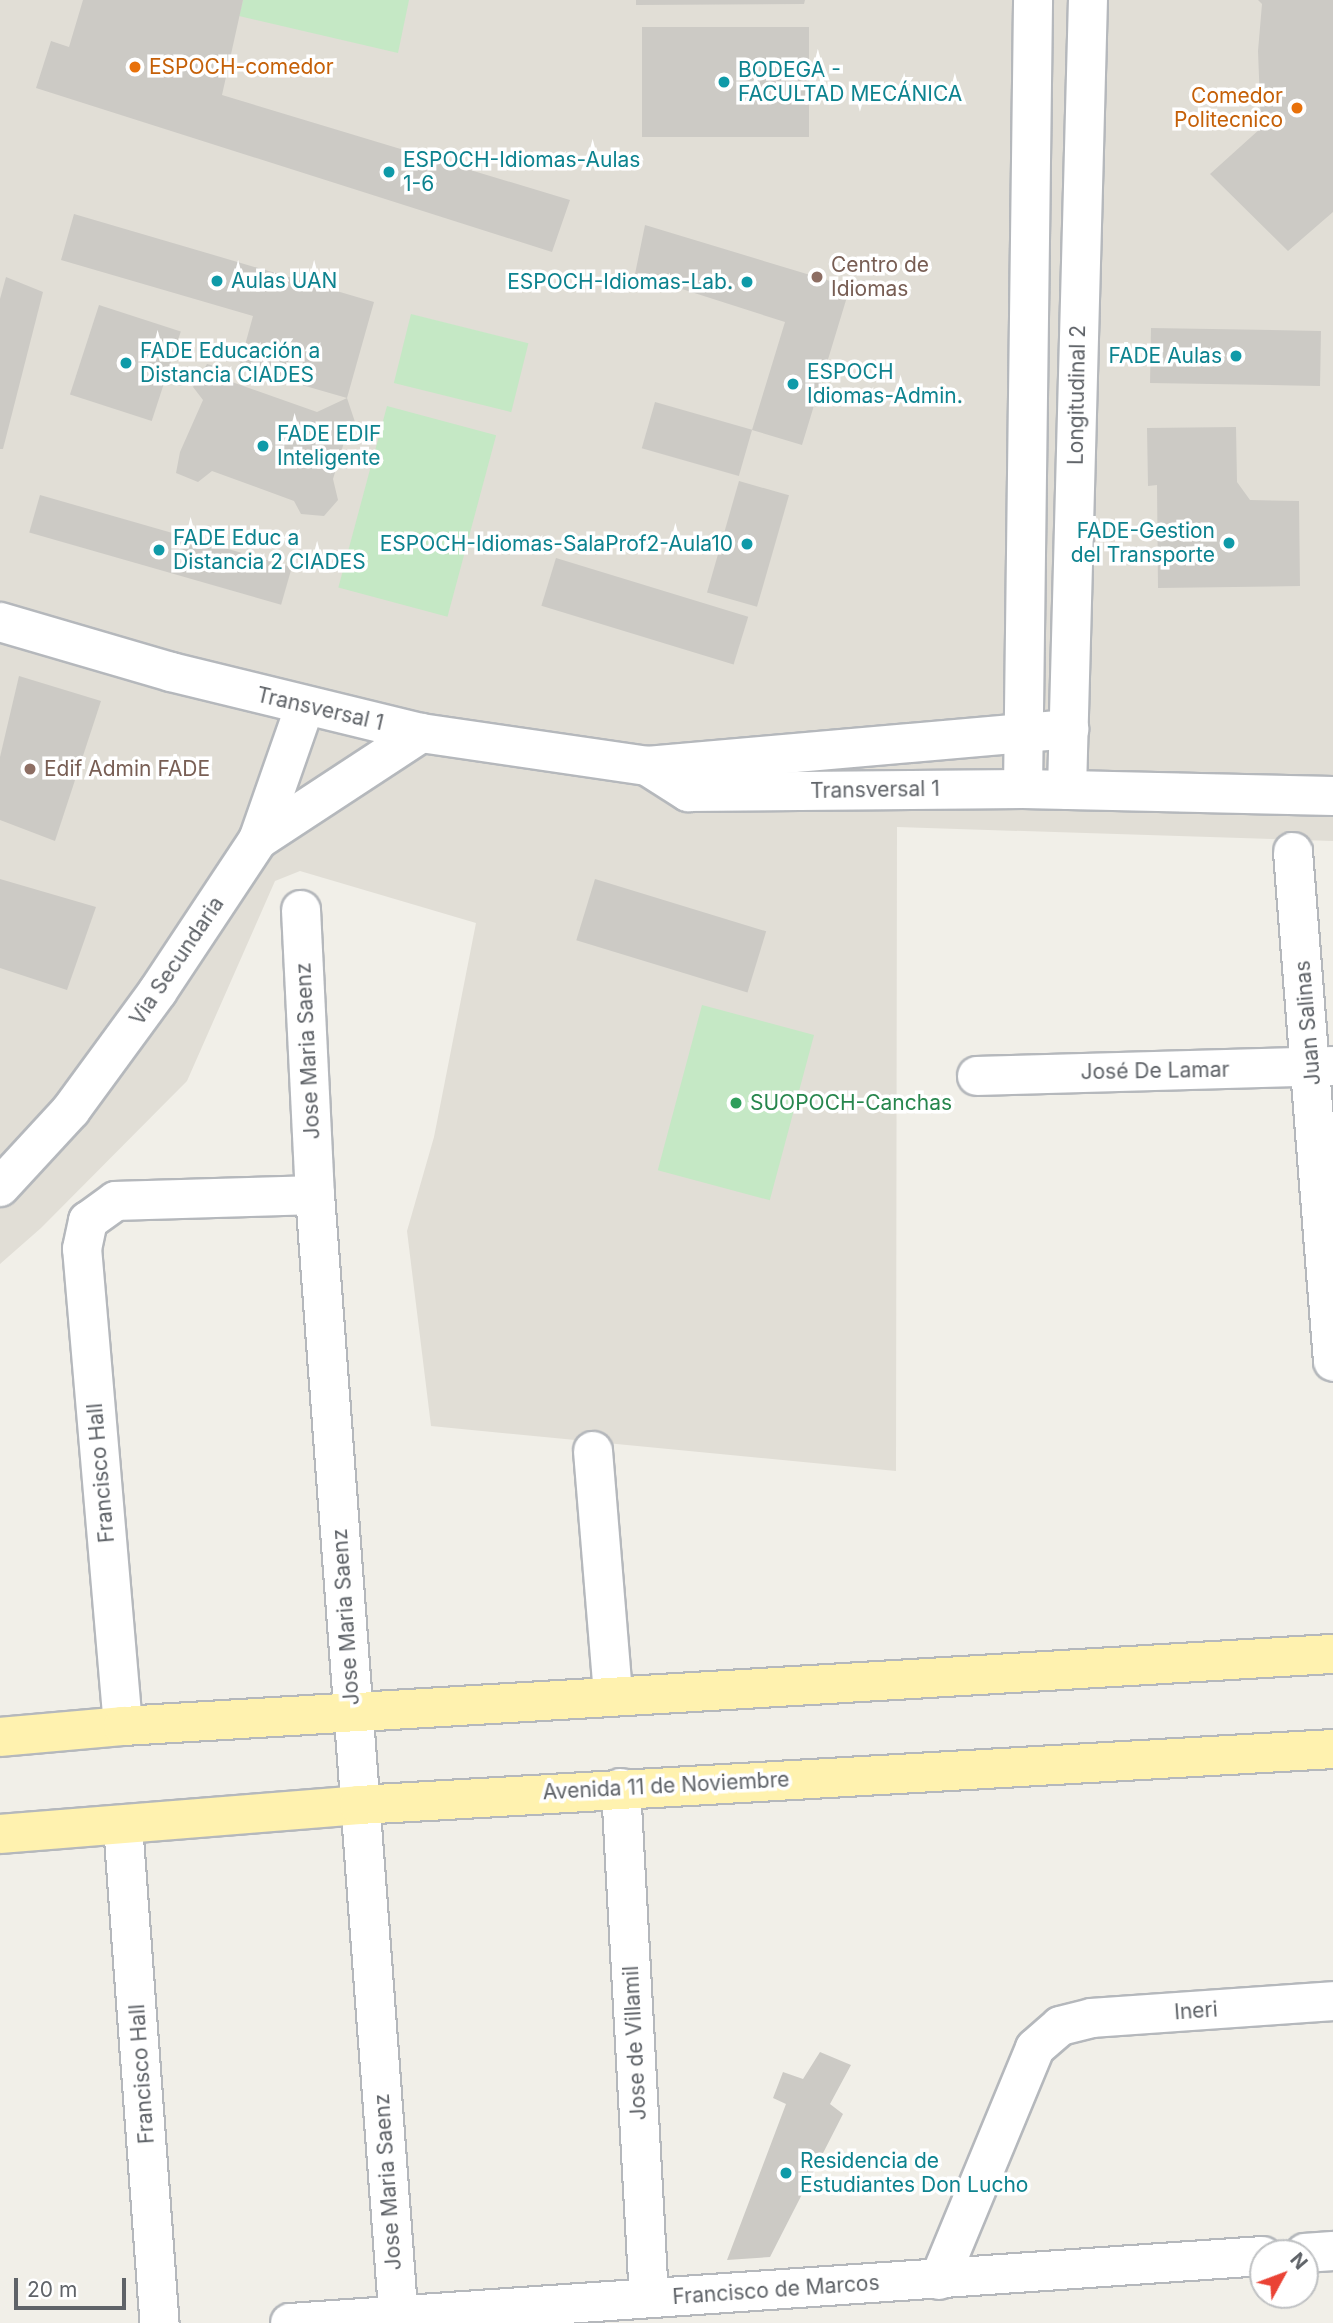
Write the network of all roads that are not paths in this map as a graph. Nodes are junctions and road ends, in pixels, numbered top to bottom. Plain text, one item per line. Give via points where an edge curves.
1 (1033, 0) edge
2 (1088, 0) edge
3 (0, 622) edge
4 (305, 706) junction
5 (1069, 729) junction
6 (1023, 732) junction
7 (421, 733) junction
8 (647, 766) junction
9 (1023, 789) junction
10 (1067, 790) junction
11 (1333, 796) edge
12 (258, 840) junction
13 (1293, 852) dead end
14 (301, 910) dead end
15 (1322, 1067) edge
16 (977, 1076) dead end
17 (0, 1187) edge
18 (315, 1195) junction
19 (1332, 1343) edge
20 (593, 1451) dead end
21 (1333, 1654) edge
22 (613, 1696) junction
23 (353, 1714) junction
24 (123, 1726) junction
25 (0, 1737) edge
26 (1333, 1749) edge
27 (621, 1788) junction
28 (359, 1805) junction
29 (123, 1825) junction
30 (0, 1834) edge
31 (1333, 2001) edge
32 (1249, 2257) edge
33 (939, 2280) junction
34 (649, 2298) junction
35 (399, 2319) edge
36 (160, 2323) edge
37 (290, 2323) edge

1 - 6 street
2 - 5 street, Longitudinal 2
3 - 4 street, Transversal 1
4 - 7 street, Transversal 1
4 - 12 street, Via Secundaria
5 - 6 street, Transversal 1
5 - 10 street, Longitudinal 2
6 - 8 street, Transversal 1
6 - 9 street
7 - 8 street, Transversal 1
7 - 12 street
8 - 9 street, Transversal 1 via 688,792
9 - 10 street, Transversal 1
10 - 11 street, Transversal 1
12 - 17 street, Via Secundaria via 158,991 71,1110
13 - 15 street, Juan Salinas
14 - 18 street, Jose Maria Saenz
15 - 16 street, José De Lamar
15 - 19 street, Juan Salinas
18 - 23 street, Jose Maria Saenz
18 - 24 street, Francisco Hall via 116,1202 88,1221 82,1249
20 - 22 street
21 - 22 main road
22 - 23 main road
23 - 24 main road
23 - 28 street, Jose Maria Saenz
24 - 25 main road
26 - 27 main road, Avenida 11 de Noviembre
27 - 28 main road, Avenida 11 de Noviembre
27 - 34 street, Jose de Villamil
28 - 29 main road, Avenida 11 de Noviembre
28 - 35 street, Jose Maria Saenz
29 - 30 main road, Avenida 11 de Noviembre
29 - 36 street, Francisco Hall
31 - 33 street, Ineri via 1092,2018 1060,2026 1035,2048
32 - 33 street, Francisco de Marcos
33 - 34 street, Francisco de Marcos
34 - 35 street, Francisco de Marcos
35 - 37 street, Francisco de Marcos

